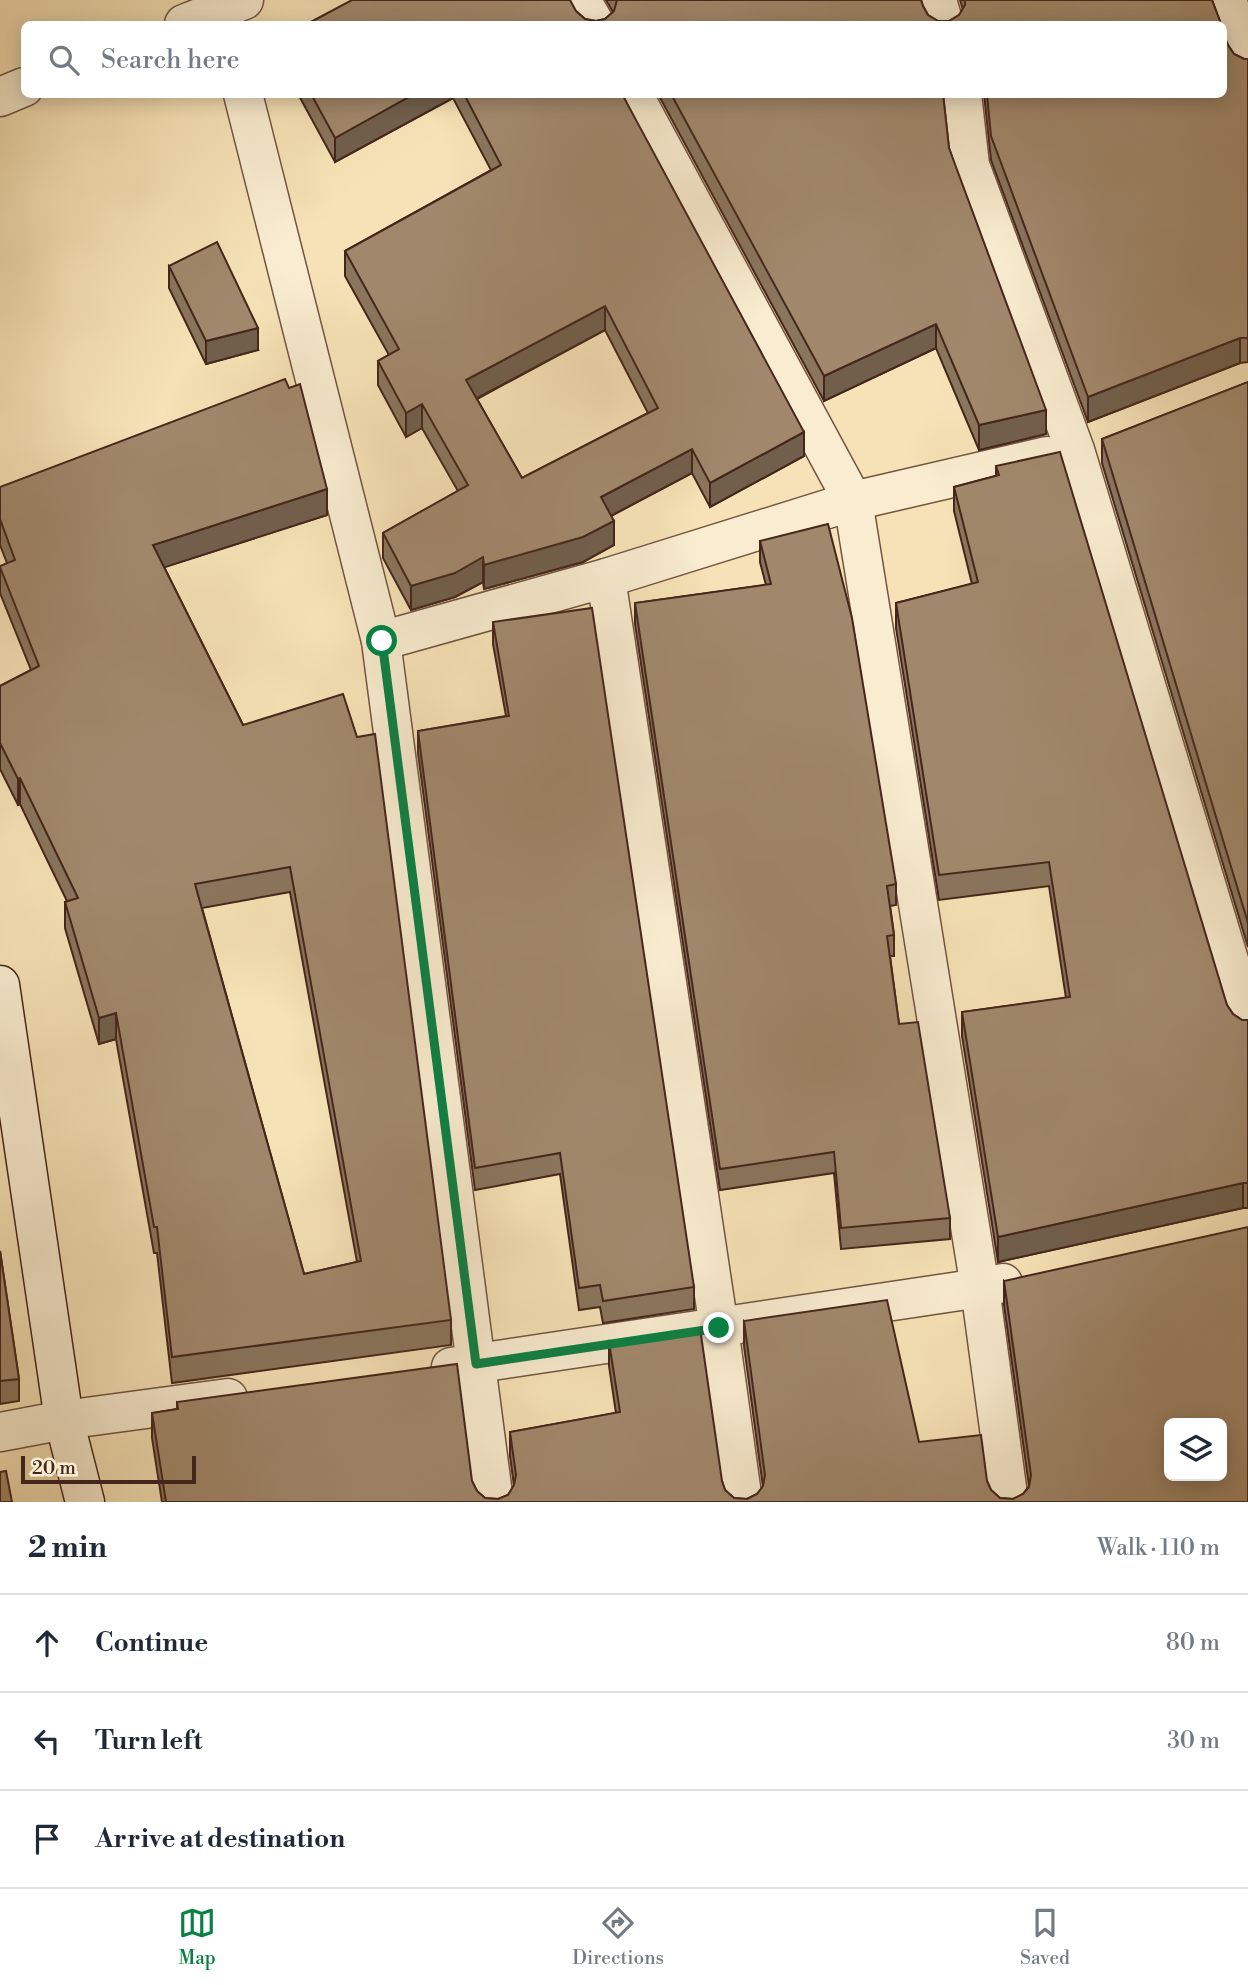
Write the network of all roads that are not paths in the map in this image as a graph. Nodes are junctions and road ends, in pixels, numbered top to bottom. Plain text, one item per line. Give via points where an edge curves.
1 (581, 0) edge
2 (937, 0) edge
3 (1227, 0) edge
4 (228, 9) edge
5 (193, 21) edge
6 (593, 21) edge
7 (943, 21) edge
8 (1248, 62) edge
9 (21, 88) edge
10 (0, 97) edge
11 (244, 98) edge
12 (635, 98) edge
13 (962, 98) edge
14 (1112, 436) edge
15 (1074, 450) junction
16 (853, 501) junction
17 (606, 578) junction
18 (382, 641) junction
19 (0, 985) edge
20 (1248, 1023) edge
21 (1034, 1276) edge
22 (980, 1288) junction
23 (719, 1328) junction
24 (476, 1364) junction
25 (421, 1371) edge
26 (256, 1394) edge
27 (64, 1420) junction
28 (0, 1432) edge
29 (85, 1502) edge
30 (494, 1502) edge
31 (743, 1502) edge
32 (1009, 1502) edge

1 - 6 street
2 - 7 street
3 - 8 street
4 - 5 street
9 - 10 street
11 - 18 street
12 - 16 street
13 - 15 street via 970,165
14 - 15 street
15 - 16 street
15 - 20 street
16 - 17 street
16 - 22 street
17 - 18 street
17 - 23 street
18 - 24 street
19 - 27 street
21 - 22 street
22 - 23 street
22 - 32 street
23 - 24 street
23 - 31 street
24 - 25 street
24 - 30 street
26 - 27 street
27 - 28 street
27 - 29 street

